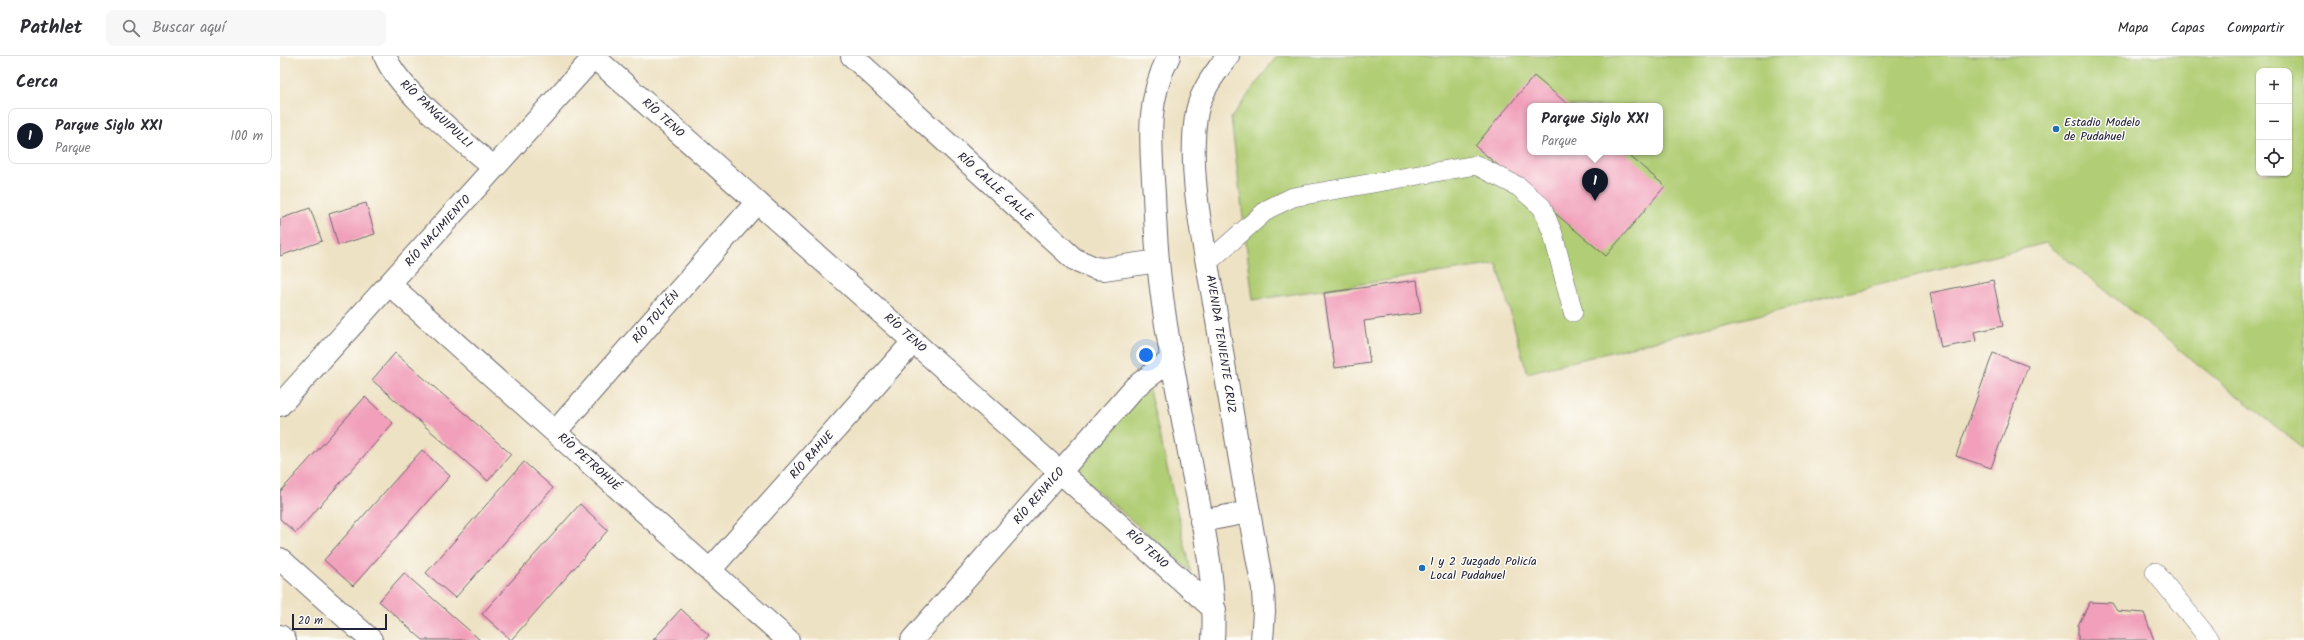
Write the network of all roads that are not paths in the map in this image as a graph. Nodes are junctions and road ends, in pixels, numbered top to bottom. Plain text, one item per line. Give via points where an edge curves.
1 (385, 56) edge
2 (594, 56) edge
3 (852, 56) edge
4 (1169, 56) edge
5 (1228, 56) edge
6 (494, 168) junction
7 (757, 202) junction
8 (1158, 261) junction
9 (1207, 263) junction
10 (390, 284) junction
11 (1573, 312) dead end
12 (914, 341) junction
13 (1172, 359) junction
14 (280, 405) edge
15 (555, 432) junction
16 (1061, 472) junction
17 (1249, 512) junction
18 (1202, 521) junction
19 (280, 558) edge
20 (710, 570) junction
21 (2154, 572) dead end
22 (1215, 610) junction
23 (280, 636) edge
24 (284, 640) edge
25 (371, 640) edge
26 (788, 640) edge
27 (912, 640) edge
28 (1214, 640) edge
29 (1262, 640) edge
30 (2210, 640) edge

1 - 6 street, RÍO PANGUIPULLI via 407,89
2 - 6 street, RÍO NACIMIENTO
2 - 7 street, RÍO TENO
3 - 8 street, RÍO CALLE CALLE via 1074,259 1104,269
4 - 8 street via 1154,91 1150,133
5 - 9 street, AVENIDA TENIENTE CRUZ via 1209,81 1201,98 1196,123 1196,183
6 - 10 street, RÍO NACIMIENTO
7 - 12 street, RÍO TENO
7 - 15 street, RÍO TOLTÉN
8 - 13 street
9 - 11 lane via 1268,209 1293,198 1476,165 1519,187 1542,207 1553,234
9 - 17 street, AVENIDA TENIENTE CRUZ
10 - 14 street, RÍO NACIMIENTO
10 - 15 street, RÍO PETROHUÉ
12 - 16 street, RÍO TENO
12 - 20 street, RÍO RAHUE
13 - 16 street, RÍO RENAICO via 1135,387
13 - 18 street
15 - 20 street, RÍO PETROHUÉ
16 - 22 street, RÍO TENO
16 - 27 street, RÍO RENAICO
17 - 18 street
17 - 29 street, AVENIDA TENIENTE CRUZ via 1263,588
18 - 22 street
19 - 25 street
20 - 26 street, RÍO PETROHUÉ
21 - 30 lane
22 - 28 street
23 - 24 street

